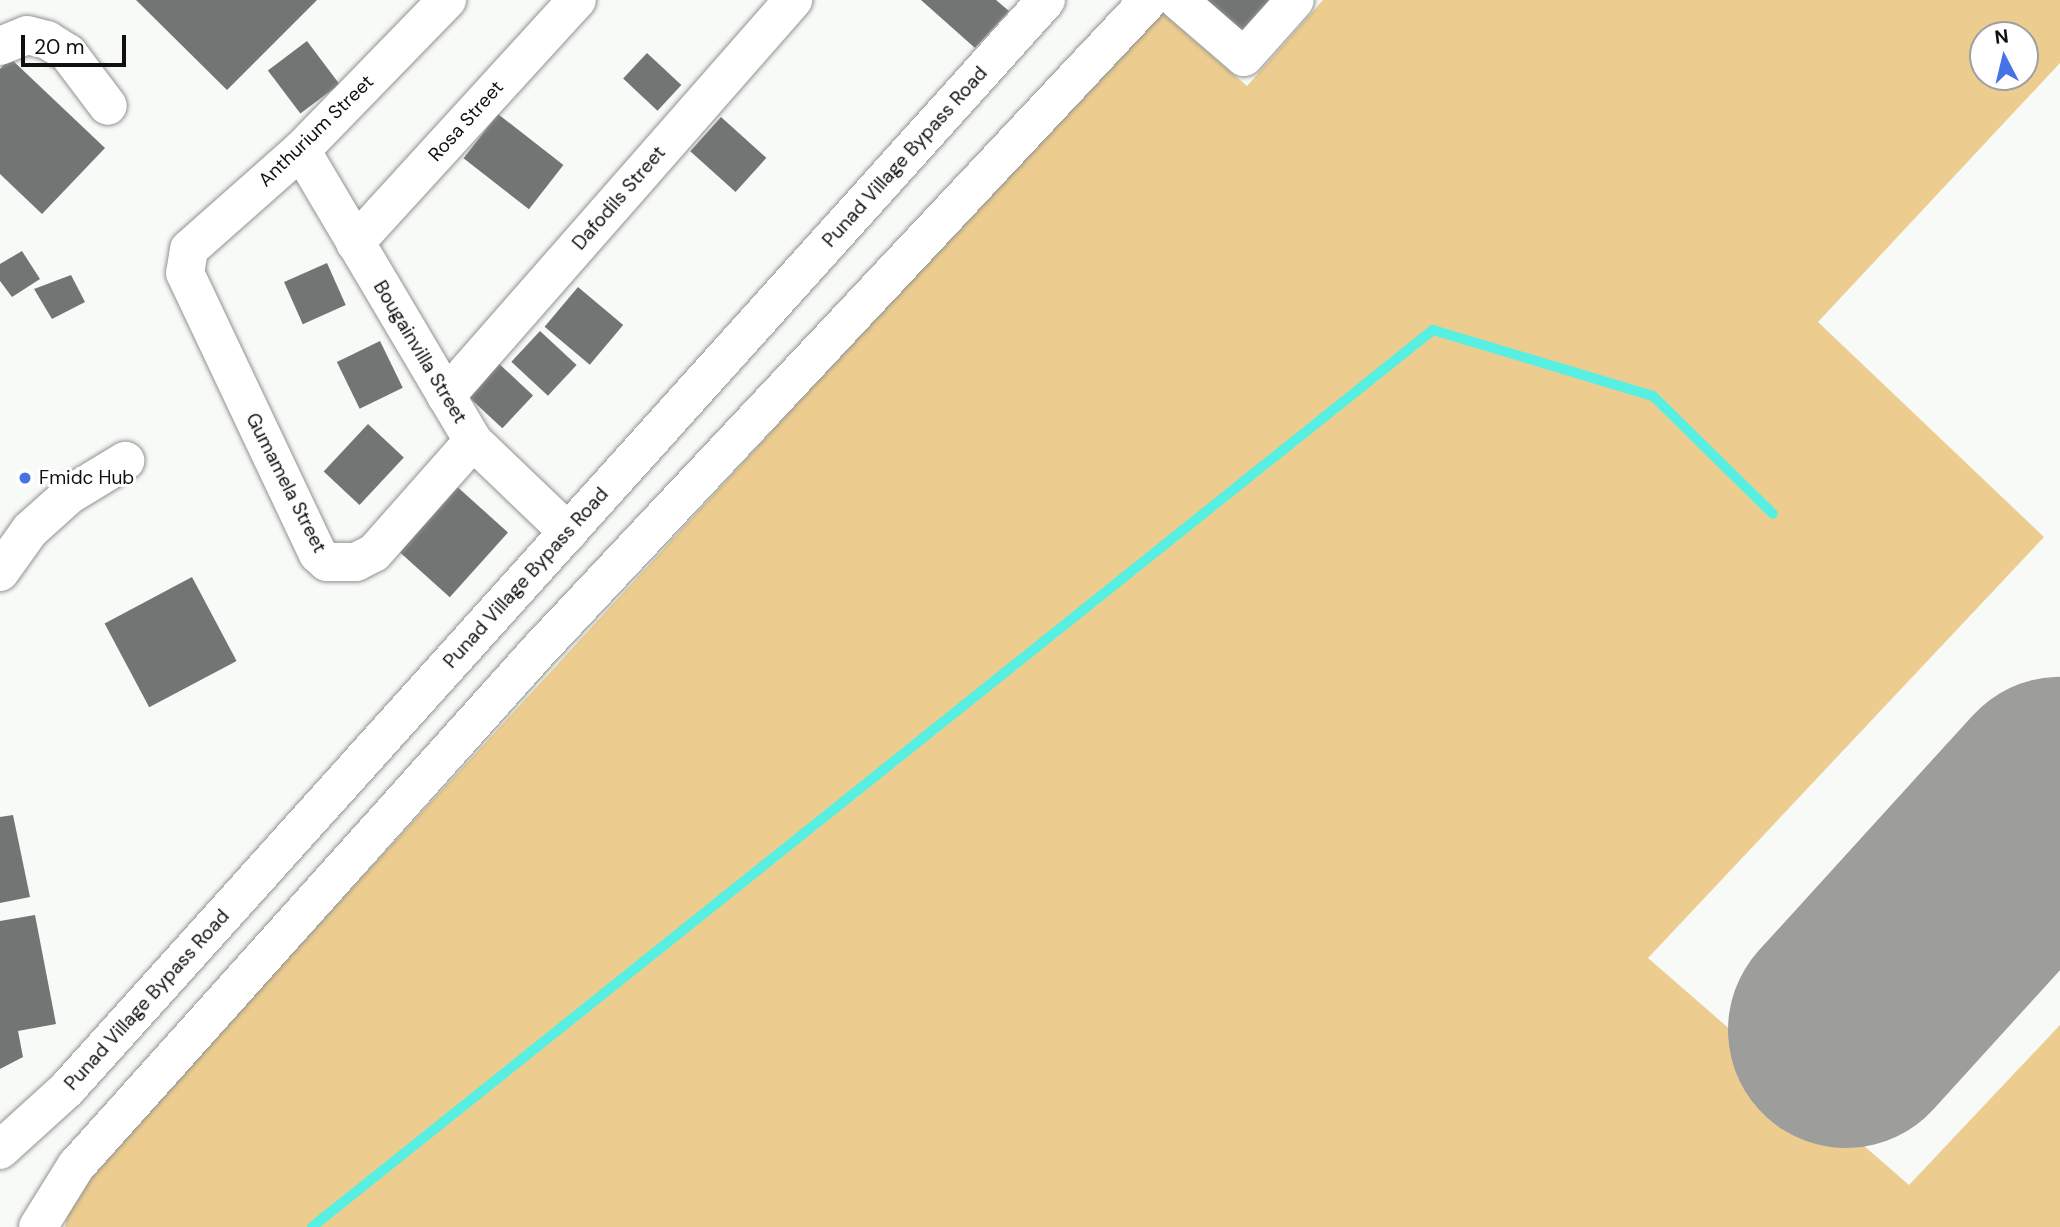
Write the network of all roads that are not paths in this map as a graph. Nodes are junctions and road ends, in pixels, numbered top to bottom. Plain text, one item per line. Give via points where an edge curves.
1 (447, 0) edge
2 (577, 0) edge
3 (793, 0) edge
4 (1149, 0) edge
5 (1178, 0) edge
6 (1294, 0) edge
7 (1037, 3) edge
8 (0, 46) edge
9 (108, 106) dead end
10 (301, 150) junction
11 (355, 243) junction
12 (184, 261) joint
13 (446, 396) junction
14 (473, 441) junction
15 (125, 461) dead end
16 (568, 532) junction
17 (0, 572) edge
18 (0, 1150) edge
19 (38, 1227) edge

1 - 10 street, Anthurium Street
2 - 11 street, Rosa Street
3 - 13 street, Dafodils Street
4 - 19 street via 539,650 76,1166
5 - 6 street via 1244,57
7 - 16 street, Punad Village Bypass Road
8 - 9 street via 27,35 47,40 68,53
10 - 11 street, Bougainvilla Street
10 - 12 street, Anthurium Street via 199,240
11 - 13 street, Bougainvilla Street
12 - 14 street, Gumamela Street via 196,298 318,554 327,562 356,562 373,553
13 - 14 street, Bougainvilla Street
14 - 16 street, Bougainvilla Street
15 - 17 street via 69,495 30,530
16 - 18 street, Punad Village Bypass Road via 67,1089

